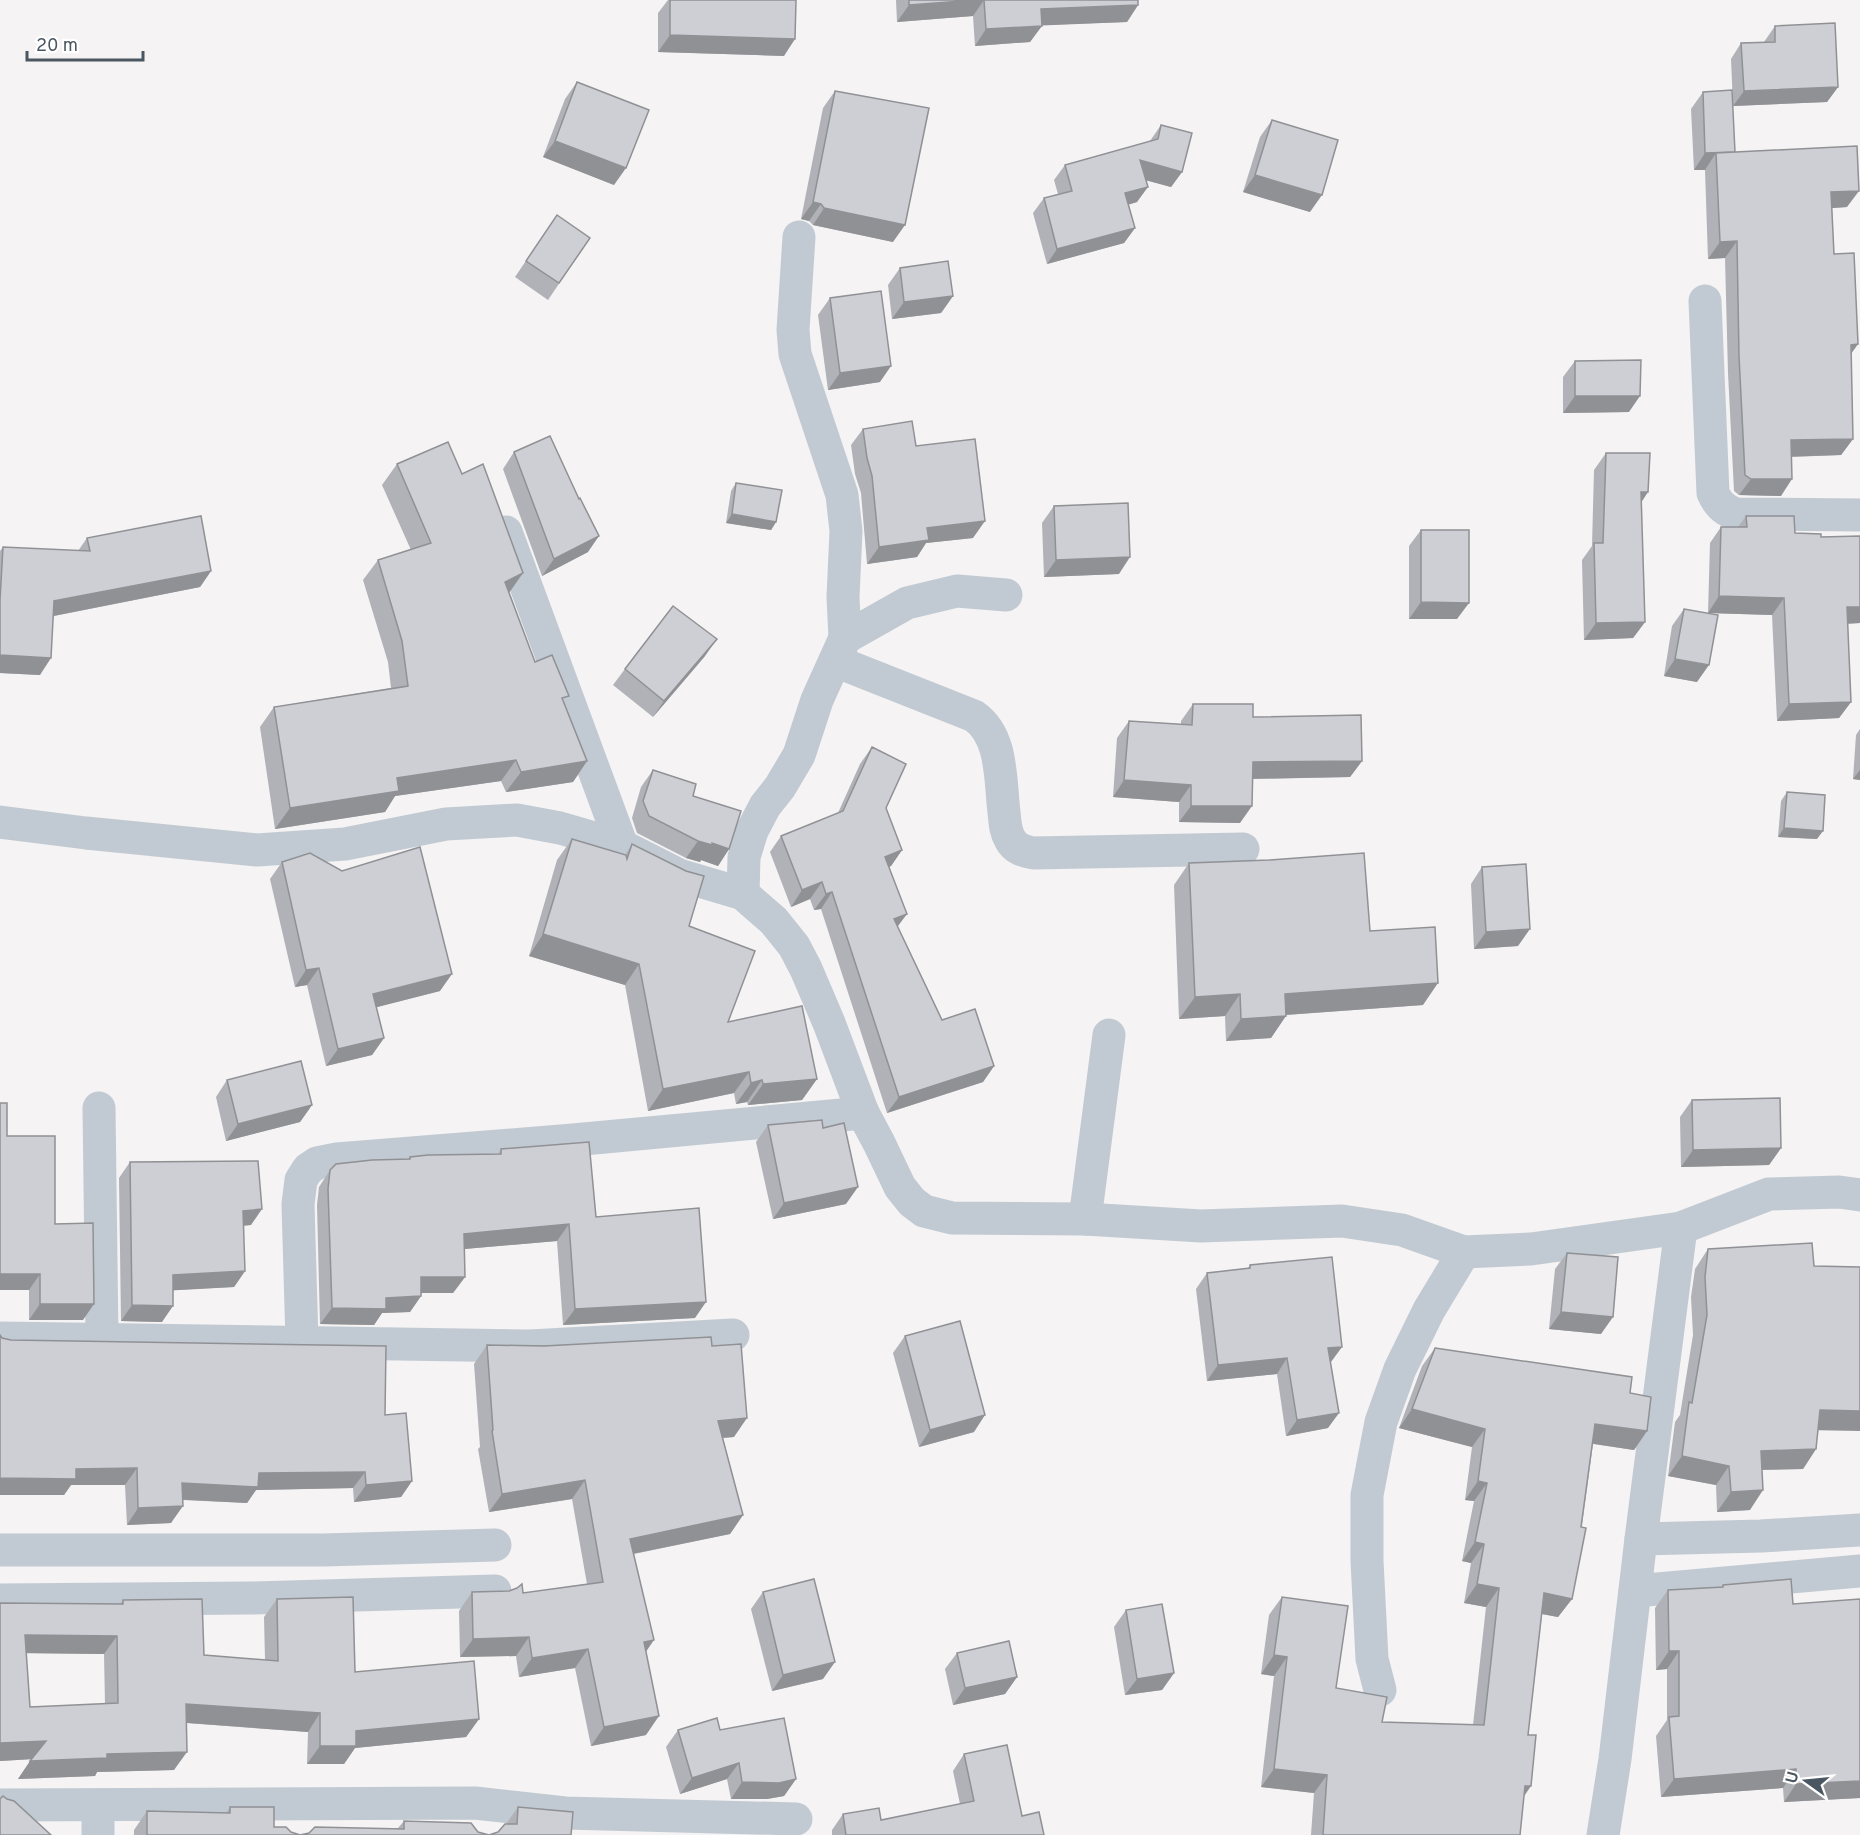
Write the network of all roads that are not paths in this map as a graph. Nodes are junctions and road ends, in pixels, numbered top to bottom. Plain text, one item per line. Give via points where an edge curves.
1 (799, 237) dead end
2 (1705, 301) dead end
3 (497, 509) edge
4 (1860, 515) edge
5 (1006, 595) dead end
6 (840, 649) junction
7 (0, 822) edge
8 (622, 846) junction
9 (1243, 849) dead end
10 (743, 894) junction
11 (1109, 1035) dead end
12 (99, 1108) dead end
13 (863, 1113) junction
14 (1860, 1195) edge
15 (1085, 1219) junction
16 (1681, 1228) junction
17 (1464, 1252) junction
18 (733, 1335) dead end
19 (0, 1338) edge
20 (102, 1339) junction
21 (302, 1342) junction
22 (1860, 1530) edge
23 (1641, 1539) junction
24 (495, 1545) dead end
25 (0, 1550) edge
26 (250, 1551) junction
27 (1860, 1571) edge
28 (495, 1591) edge
29 (1635, 1591) junction
30 (252, 1598) junction
31 (0, 1600) edge
32 (1380, 1690) dead end
33 (288, 1803) junction
34 (475, 1803) junction
35 (0, 1805) edge
36 (796, 1819) dead end
37 (98, 1820) edge
38 (287, 1835) edge
39 (475, 1835) edge
40 (1603, 1835) edge

1 - 6 street via 795,354 842,495 846,531
2 - 4 street via 1713,493 1718,504 1735,514
3 - 8 street
5 - 6 street via 957,591 907,603
6 - 9 street via 982,722 996,746 1007,832 1022,850 1034,853
6 - 10 street via 816,700 799,755 752,831 744,857
7 - 8 street via 257,850 345,844 446,824 517,820
8 - 10 street via 679,874
10 - 13 street via 774,921 798,954
11 - 15 street
12 - 20 street
13 - 15 street via 900,1187 924,1210 952,1218
13 - 21 street via 317,1163 301,1180 298,1204
14 - 16 street via 1769,1194
15 - 17 street via 1201,1226 1342,1221 1402,1230
16 - 17 street via 1531,1249
16 - 23 street
17 - 32 street via 1400,1369 1381,1422 1367,1495 1372,1659
18 - 21 street via 530,1346
19 - 20 street
20 - 21 street
22 - 23 street
23 - 29 street
24 - 26 street
25 - 26 street
26 - 30 street
27 - 29 street
28 - 30 street
29 - 40 street
30 - 31 street
33 - 34 street
33 - 37 street
33 - 38 street
34 - 36 street via 565,1813
34 - 39 street
35 - 37 street

